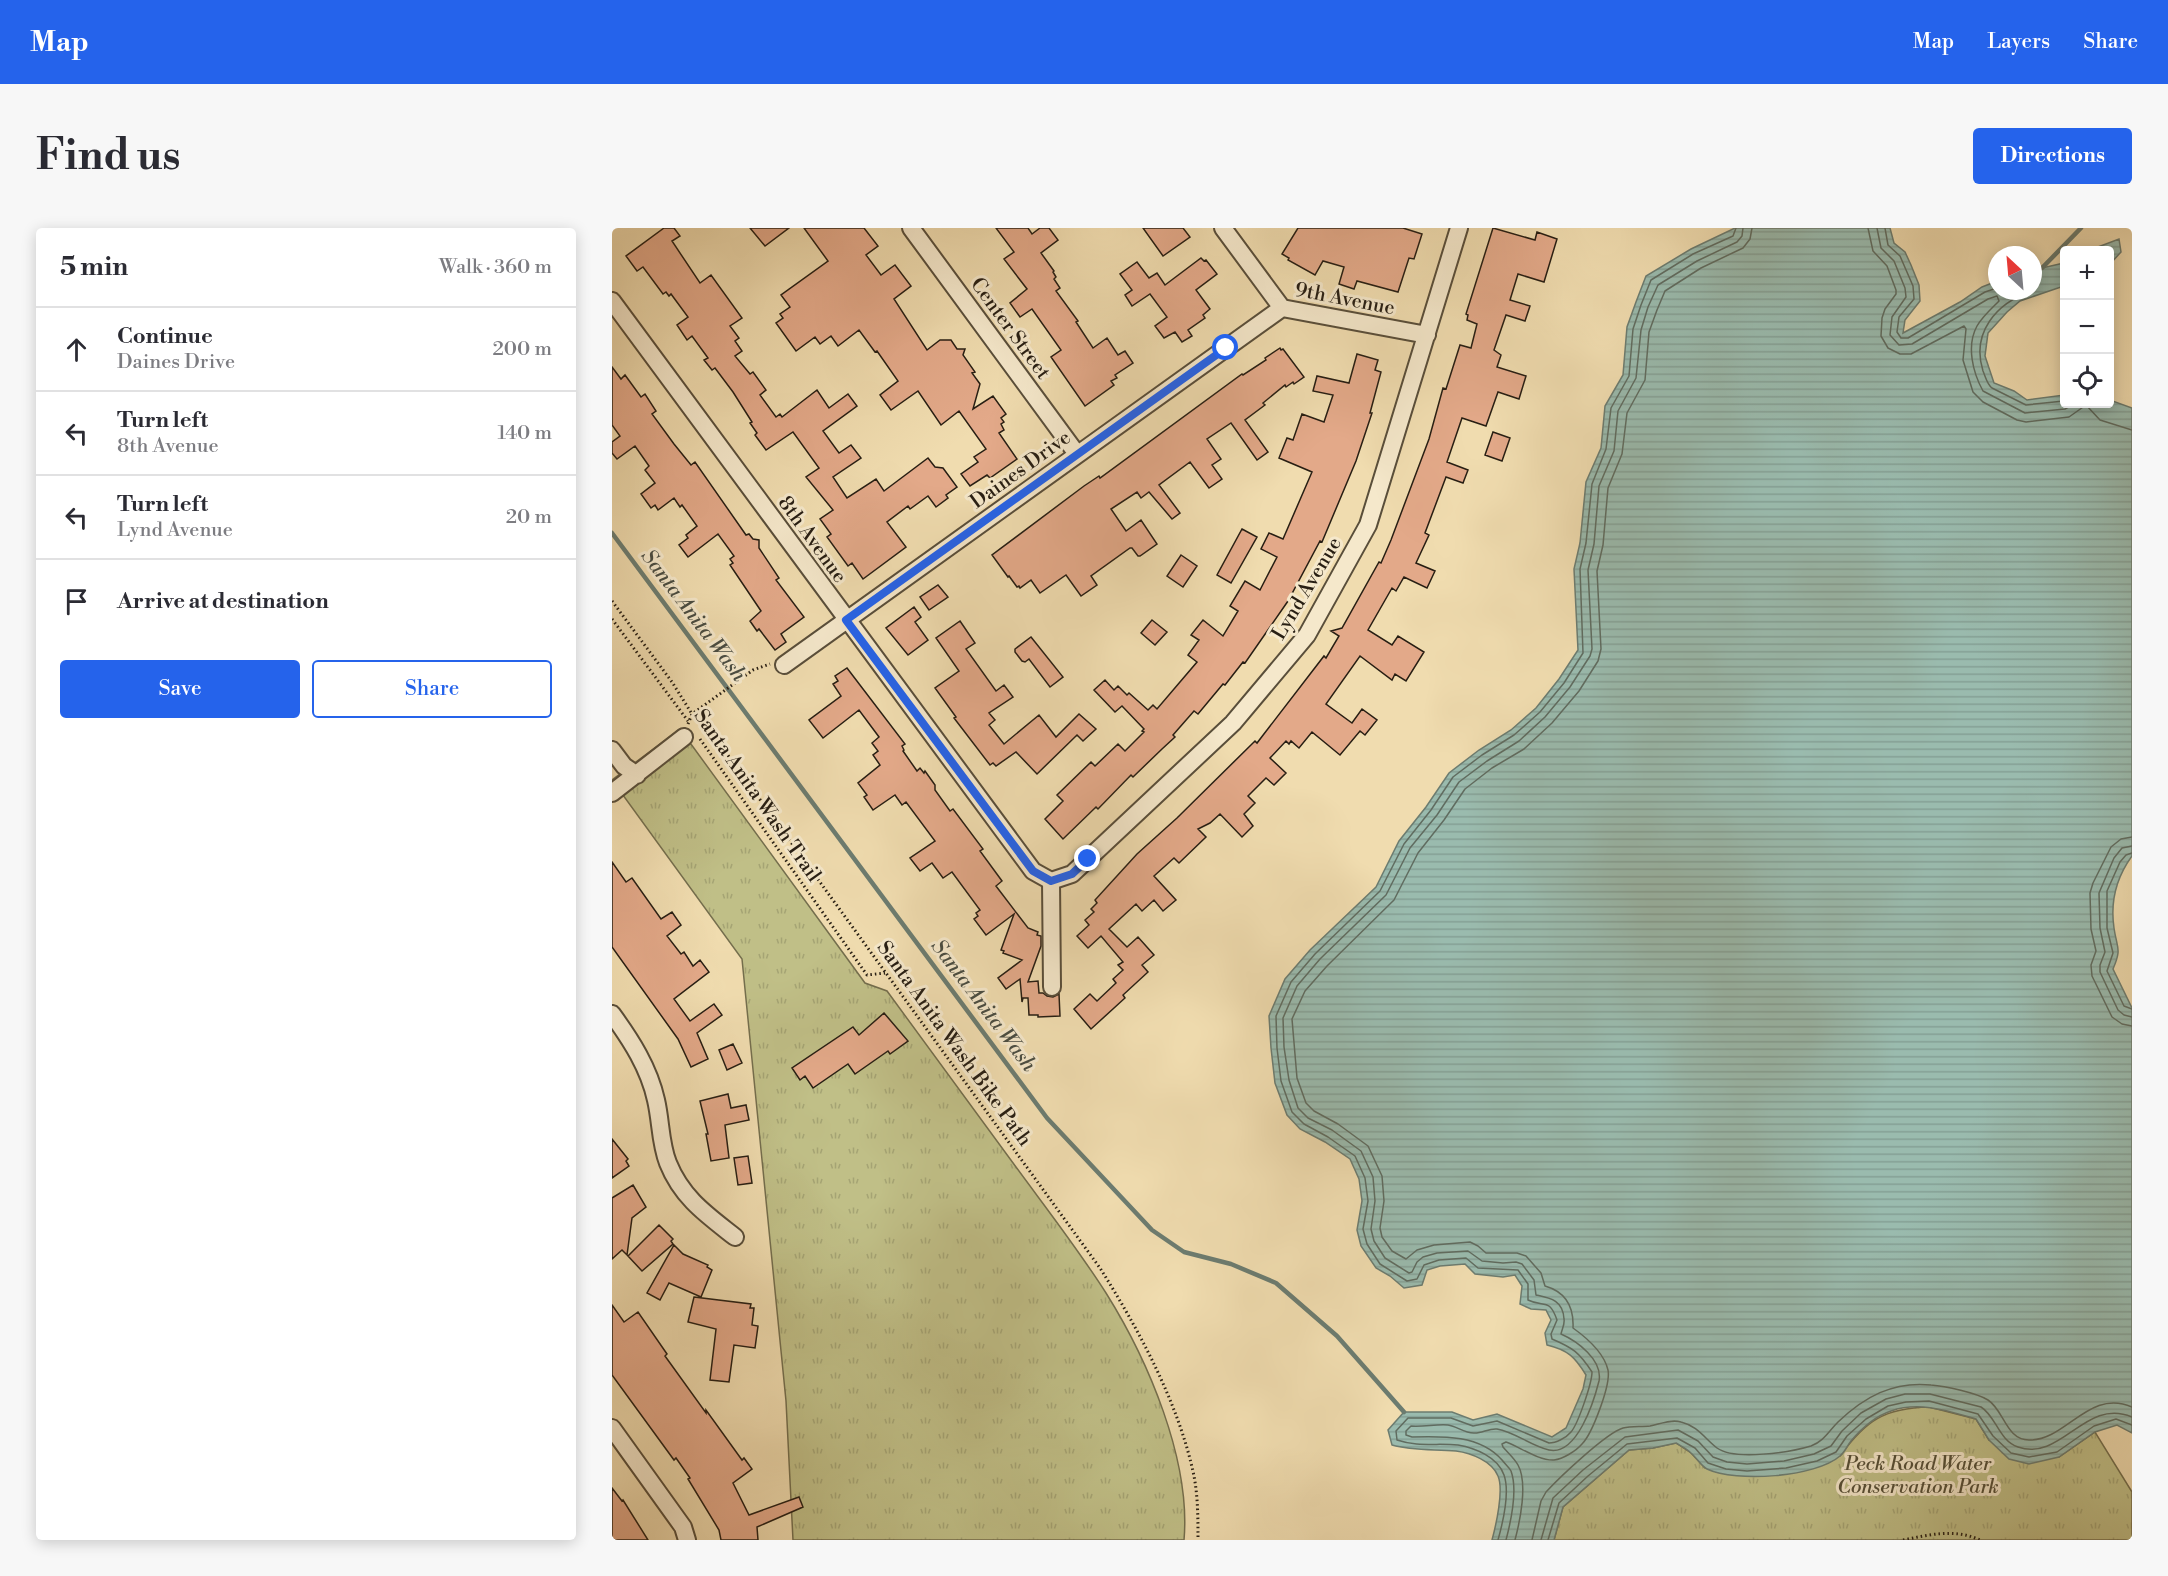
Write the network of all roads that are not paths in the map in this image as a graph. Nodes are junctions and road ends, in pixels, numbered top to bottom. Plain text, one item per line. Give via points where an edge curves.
1 (911, 228) edge
2 (1223, 228) edge
3 (1459, 228) edge
4 (612, 301) edge
5 (1282, 308) junction
6 (1427, 335) junction
7 (1077, 454) junction
8 (846, 620) junction
9 (784, 665) dead end
10 (684, 737) dead end
11 (612, 750) edge
12 (637, 774) junction
13 (612, 793) edge
14 (1051, 881) junction
15 (1052, 987) dead end
16 (612, 1014) edge
17 (735, 1237) dead end
18 (612, 1428) edge
19 (687, 1540) edge

1 - 7 street, Center Street
2 - 5 street, 9th Avenue
3 - 6 street, Lynd Avenue
4 - 8 street, 8th Avenue
5 - 6 street, 9th Avenue
5 - 7 street, Daines Drive
6 - 14 street, Lynd Avenue via 1368,525 1306,635 1233,723 1072,874
7 - 8 street, Daines Drive
8 - 9 street, Daines Drive
8 - 14 street, 8th Avenue via 1033,871
10 - 12 street
11 - 12 street via 624,766
12 - 13 street
14 - 15 street
16 - 17 street via 648,1072 668,1163 680,1185 695,1206
18 - 19 street via 683,1527

